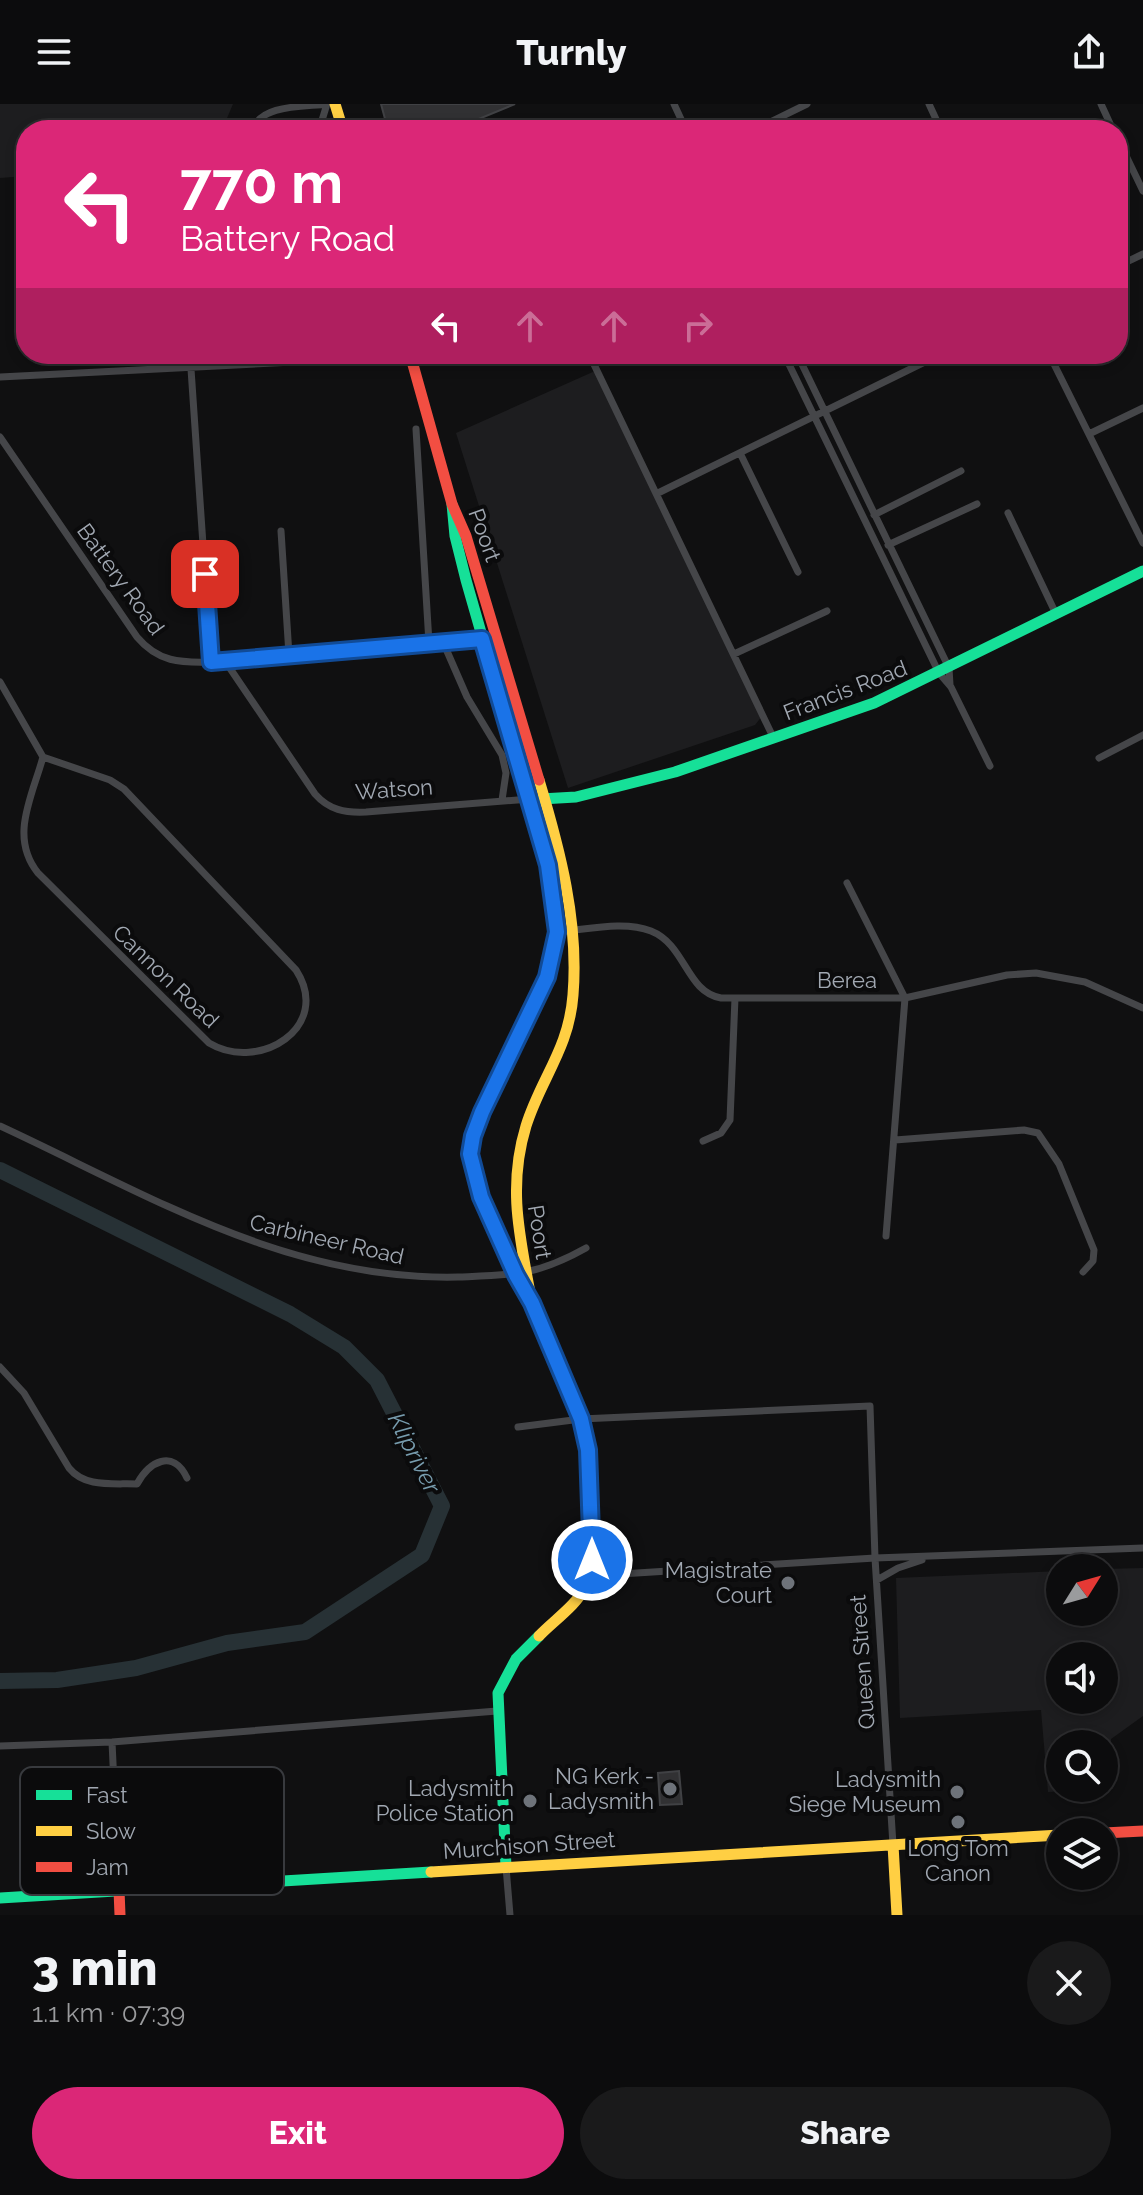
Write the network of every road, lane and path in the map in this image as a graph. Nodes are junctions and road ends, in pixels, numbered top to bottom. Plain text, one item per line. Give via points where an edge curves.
1 (327, 104) edge
2 (807, 104) edge
3 (256, 120) edge
4 (774, 120) edge
5 (1128, 160) edge
6 (1143, 191) edge
7 (269, 364) edge
8 (413, 364) edge
9 (594, 364) edge
10 (789, 364) edge
11 (802, 364) edge
12 (920, 364) edge
13 (1054, 364) edge
14 (191, 369) junction
15 (0, 377) edge
16 (1143, 408) edge
17 (824, 411) junction
18 (814, 417) junction
19 (416, 429) dead end
20 (1089, 434) junction
21 (0, 437) edge
22 (740, 453) junction
23 (961, 471) dead end
24 (658, 493) junction
25 (452, 504) junction
26 (977, 504) dead end
27 (1008, 513) dead end
28 (875, 514) junction
29 (864, 519) junction
30 (281, 531) dead end
31 (1143, 543) edge
32 (889, 544) junction
33 (878, 549) junction
34 (1143, 571) edge
35 (798, 572) dead end
36 (827, 611) dead end
37 (1056, 614) junction
38 (496, 638) junction
39 (482, 639) junction
40 (443, 642) junction
41 (429, 643) junction
42 (734, 654) junction
43 (289, 655) junction
44 (225, 661) junction
45 (211, 662) junction
46 (944, 671) junction
47 (0, 682) edge
48 (1143, 735) edge
49 (774, 739) junction
50 (43, 757) junction
51 (1099, 758) dead end
52 (990, 766) dead end
53 (530, 799) junction
54 (502, 800) junction
55 (545, 800) junction
56 (847, 883) dead end
57 (573, 931) junction
58 (557, 932) junction
59 (735, 998) junction
60 (905, 998) junction
61 (1143, 1008) edge
62 (0, 1126) edge
63 (895, 1140) junction
64 (703, 1141) dead end
65 (886, 1236) dead end
66 (586, 1248) dead end
67 (1083, 1272) dead end
68 (521, 1275) junction
69 (0, 1367) edge
70 (581, 1419) junction
71 (518, 1427) dead end
72 (187, 1478) dead end
73 (1143, 1548) edge
74 (935, 1557) junction
75 (875, 1558) junction
76 (589, 1576) junction
77 (877, 1580) junction
78 (497, 1711) junction
79 (112, 1742) junction
80 (0, 1746) edge
81 (113, 1767) edge
82 (1143, 1831) edge
83 (1118, 1832) edge
84 (1046, 1836) edge
85 (893, 1845) junction
86 (506, 1867) junction
87 (284, 1880) edge
88 (45, 1895) edge
89 (119, 1895) edge
90 (0, 1898) edge
91 (120, 1915) edge
92 (510, 1915) edge
93 (897, 1915) edge

1 - 3 street via 264,113
2 - 4 street
5 - 6 street
7 - 14 street
8 - 25 street
9 - 24 street
10 - 18 street
11 - 17 street
12 - 17 street
13 - 20 street
14 - 15 street
14 - 45 street
16 - 20 street
17 - 18 street
17 - 28 street
18 - 22 street
18 - 29 street
19 - 41 street
20 - 31 street
21 - 45 street, Battery Road via 144,646 171,661
22 - 24 street
22 - 35 street
23 - 28 street
24 - 42 street
25 - 38 street, Poort
25 - 39 street, Poort via 455,536
26 - 32 street
27 - 37 street
28 - 29 street
28 - 32 street
29 - 33 street
30 - 43 street
32 - 33 street
32 - 46 street
33 - 46 street
34 - 37 street, Francis Road
36 - 42 street
37 - 46 street, Francis Road
38 - 39 street, Battery Road
38 - 55 street, Poort
39 - 40 street, Battery Road
39 - 53 street, Poort
40 - 41 street, Battery Road
40 - 54 street via 467,697 502,755
41 - 43 street, Battery Road
42 - 49 street
43 - 44 street, Battery Road
44 - 45 street, Battery Road
44 - 54 street, Watson via 315,794 332,808 366,812
46 - 49 street, Francis Road
46 - 52 street
47 - 50 street
48 - 51 street
49 - 55 street, Francis Road via 623,786
50 - 50 street, Cannon Road via 124,789 296,970 306,1002 290,1036 251,1053 233,1053 209,1043 38,873 22,840
53 - 54 street, Watson
53 - 55 street, Watson
53 - 58 street, Poort via 549,869
55 - 57 street, Poort
56 - 60 street
57 - 58 street, Berea
57 - 59 street, Berea via 650,930 678,952 700,990
57 - 68 street, Poort via 573,996 564,1045 527,1123 515,1170
58 - 68 street, Poort via 541,991 470,1144 474,1178
59 - 60 street, Berea
59 - 64 street via 730,1120 721,1133
60 - 61 street, Berea via 1036,973 1094,985
60 - 63 street
62 - 68 street, Carbineer Road via 262,1246 400,1276
63 - 65 street
63 - 67 street via 1038,1133 1059,1164 1094,1250 1093,1261
66 - 68 street
68 - 70 street, Poort
69 - 72 street via 24,1393 73,1473 92,1482 137,1484 156,1461 183,1469
70 - 71 street
70 - 75 street, Queen Street via 870,1406
70 - 76 street, Poort via 592,1498
73 - 74 street
74 - 75 street
74 - 77 street
75 - 76 street
75 - 77 street, Queen Street
76 - 78 street, Poort via 579,1598 512,1665 500,1687
77 - 85 street, Queen Street
78 - 79 street
78 - 86 street, Poort
79 - 80 street
79 - 81 street
82 - 83 street
84 - 85 street, Murchison Street
85 - 86 street, Murchison Street
85 - 93 street, Queen Street
86 - 87 street, Murchison Street
86 - 92 street
88 - 90 street, Murchison Street
89 - 91 street

